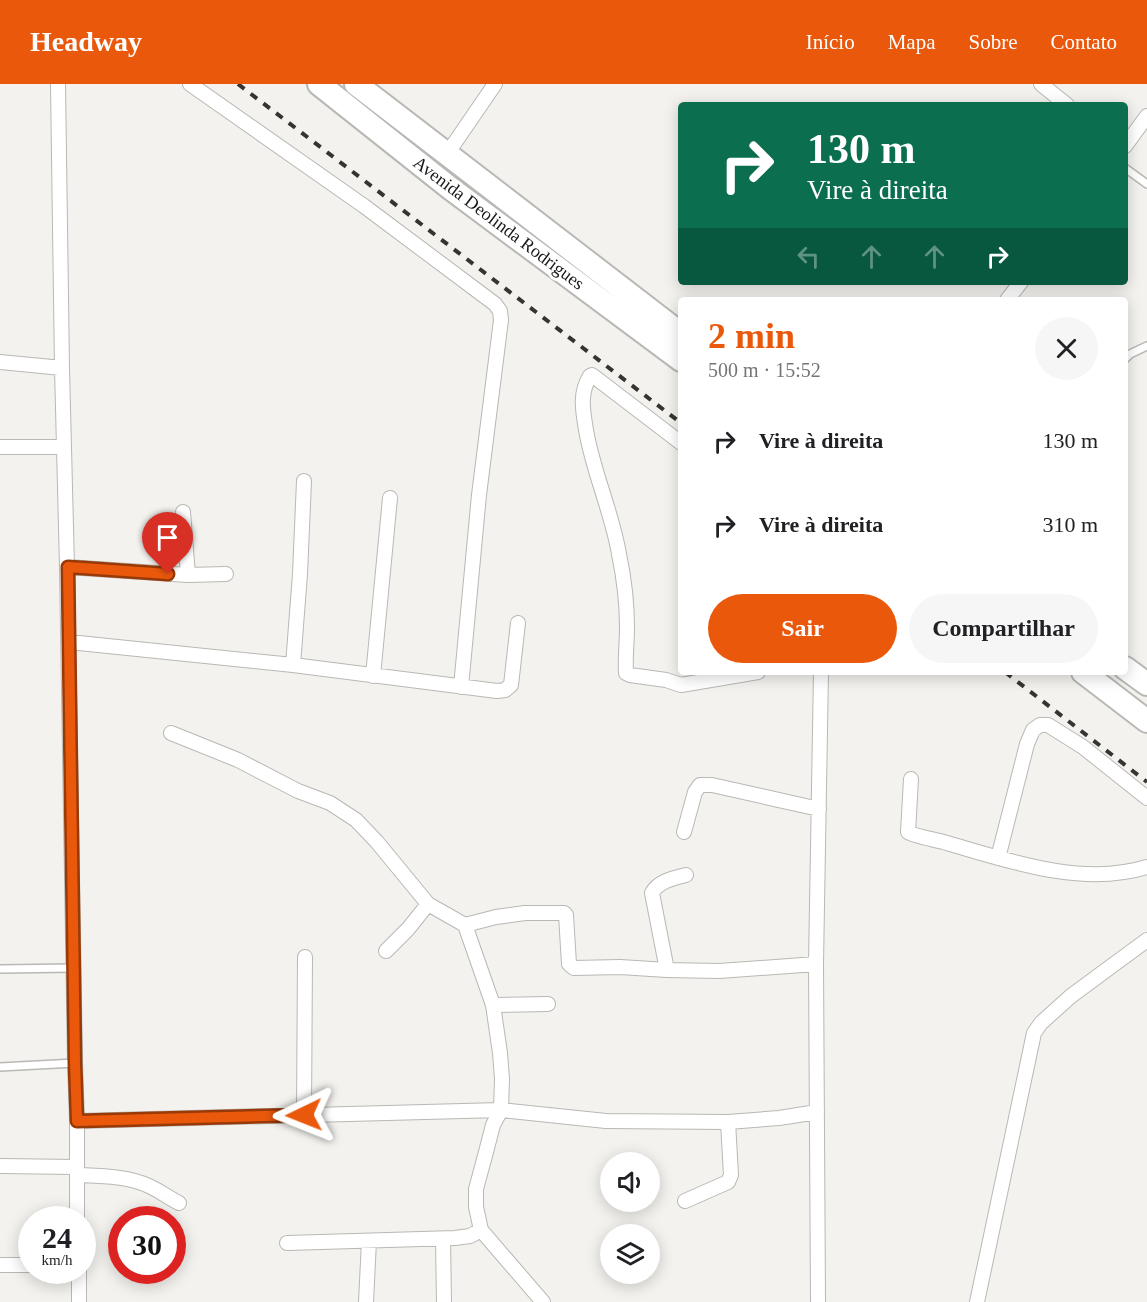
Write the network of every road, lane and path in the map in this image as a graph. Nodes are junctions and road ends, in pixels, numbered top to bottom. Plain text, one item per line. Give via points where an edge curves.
1 (58, 84) edge
2 (190, 84) edge
3 (319, 84) edge
4 (495, 84) edge
5 (1041, 84) edge
6 (368, 88) edge
7 (1064, 102) edge
8 (1147, 116) edge
9 (1128, 142) edge
10 (447, 153) junction
11 (1128, 170) edge
12 (1147, 184) edge
13 (1019, 285) edge
14 (1009, 297) edge
15 (678, 332) edge
16 (1147, 346) edge
17 (1128, 356) edge
18 (678, 358) edge
19 (0, 362) edge
20 (62, 368) junction
21 (678, 441) edge
22 (0, 447) edge
23 (64, 447) junction
24 (304, 482) dead end
25 (390, 498) dead end
26 (183, 512) dead end
27 (68, 567) junction
28 (226, 574) dead end
29 (188, 575) junction
30 (518, 623) dead end
31 (69, 642) junction
32 (293, 665) junction
33 (1128, 670) edge
34 (740, 675) edge
35 (821, 675) edge
36 (1087, 675) edge
37 (373, 676) junction
38 (1147, 684) edge
39 (461, 687) junction
40 (1147, 721) edge
41 (171, 733) dead end
42 (911, 779) dead end
43 (1147, 798) edge
44 (819, 808) junction
45 (684, 832) dead end
46 (998, 858) junction
47 (1147, 867) edge
48 (686, 874) dead end
49 (428, 904) junction
50 (465, 925) junction
51 (1147, 940) edge
52 (386, 951) dead end
53 (305, 957) dead end
54 (816, 964) junction
55 (74, 968) junction
56 (0, 969) edge
57 (667, 970) junction
58 (548, 1004) dead end
59 (493, 1005) junction
60 (75, 1063) junction
61 (0, 1067) edge
62 (501, 1110) junction
63 (817, 1112) junction
64 (304, 1115) junction
65 (77, 1121) junction
66 (728, 1122) junction
67 (0, 1166) edge
68 (77, 1171) junction
69 (685, 1201) dead end
70 (179, 1203) dead end
71 (77, 1206) edge
72 (481, 1230) junction
73 (443, 1239) junction
74 (369, 1241) junction
75 (287, 1243) dead end
76 (0, 1265) edge
77 (18, 1265) edge
78 (79, 1284) edge
79 (79, 1302) edge
80 (366, 1302) edge
81 (444, 1302) edge
82 (543, 1302) edge
83 (818, 1302) edge
84 (977, 1302) edge

1 - 20 street
2 - 39 street via 364,206 500,311
3 - 18 highway, Avenida Deolinda Rodrigues via 450,188
4 - 10 street
5 - 7 street
6 - 10 highway, Avenida Deolinda Rodrigues
8 - 9 street
10 - 15 highway, Avenida Deolinda Rodrigues
11 - 12 lane
13 - 14 street
16 - 17 lane
19 - 20 street
20 - 23 street
21 - 34 street via 590,376 582,404 590,452 625,585 626,673 681,685
22 - 23 street
23 - 27 street
24 - 32 street
25 - 37 street
26 - 29 street
27 - 29 street
27 - 31 street
28 - 29 street
30 - 39 street via 511,685 497,691
31 - 32 street
31 - 55 street
32 - 37 street
33 - 38 highway
35 - 44 street
36 - 40 highway
37 - 39 street
41 - 49 street via 330,803 356,820
42 - 46 street via 910,835
43 - 46 street via 1083,747 1048,725 1040,725 1027,744
44 - 45 street via 700,785 694,792
44 - 54 street
46 - 47 street via 1028,866 1107,875
48 - 57 street via 654,888 652,893
49 - 50 street
49 - 52 street
50 - 57 street via 496,916 561,912 566,915 568,958 574,968
50 - 59 street
51 - 84 street via 1071,996 1034,1033
53 - 64 street
54 - 57 street
54 - 63 street
55 - 56 lane
55 - 60 street
58 - 59 street
59 - 62 street via 500,1053
60 - 61 lane
60 - 65 street
62 - 64 street
62 - 66 street via 606,1121
62 - 72 street via 493,1125 476,1189
63 - 66 street
63 - 83 street
64 - 65 street
65 - 68 street
66 - 69 street via 728,1182
67 - 68 street
68 - 70 street via 148,1185
68 - 71 street
72 - 73 street via 470,1236
72 - 82 street
73 - 74 street
73 - 81 street
74 - 75 street
74 - 80 street
76 - 77 street
78 - 79 street

